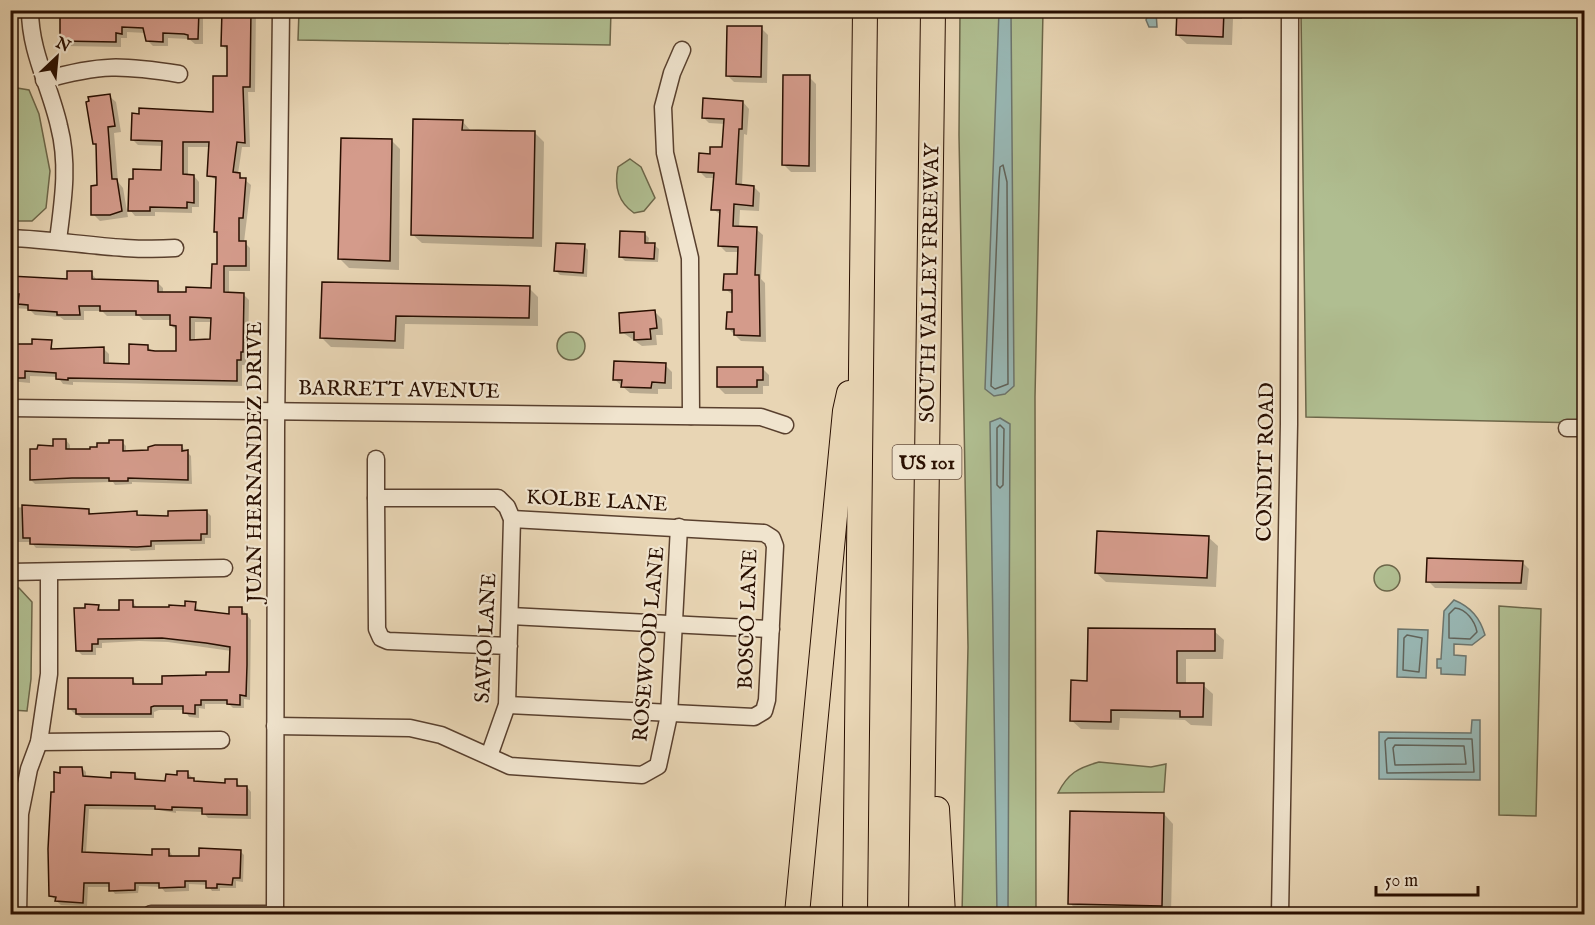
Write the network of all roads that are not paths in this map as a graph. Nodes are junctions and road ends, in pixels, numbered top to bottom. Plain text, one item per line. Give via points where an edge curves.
1 (30, 10) edge
2 (281, 10) edge
3 (865, 10) edge
4 (933, 10) edge
5 (1290, 10) edge
6 (682, 50) dead end
7 (179, 74) dead end
8 (44, 80) junction
9 (10, 238) edge
10 (58, 240) junction
11 (175, 248) dead end
12 (861, 338) junction
13 (10, 408) edge
14 (276, 410) junction
15 (691, 416) junction
16 (785, 425) dead end
17 (376, 459) dead end
18 (375, 498) junction
19 (512, 519) junction
20 (679, 527) junction
21 (772, 538) joint
22 (224, 568) dead end
23 (10, 572) edge
24 (50, 573) junction
25 (925, 608) junction
26 (510, 616) junction
27 (675, 624) junction
28 (771, 629) junction
29 (509, 646) junction
30 (507, 705) junction
31 (669, 715) junction
32 (275, 726) junction
33 (221, 740) dead end
34 (39, 742) junction
35 (489, 756) junction
36 (275, 914) edge
37 (18, 915) edge
38 (151, 915) edge
39 (797, 915) edge
40 (855, 915) edge
41 (921, 915) edge
42 (943, 915) edge
43 (1280, 915) edge

1 - 8 street via 34,46
2 - 14 street, JUAN HERNANDEZ DRIVE
3 - 12 highway
4 - 25 highway, SOUTH VALLEY FREEWAY / US 101
5 - 43 street, CONDIT ROAD via 1289,424
6 - 15 street via 663,107 665,153 690,258
7 - 8 street via 115,66
8 - 10 street via 64,148
9 - 10 street
10 - 11 street via 134,250
12 - 39 highway via 844,411
12 - 40 highway
13 - 14 street, BARRETT AVENUE via 210,413
14 - 15 street, BARRETT AVENUE
14 - 32 street, JUAN HERNANDEZ DRIVE
15 - 16 street, BARRETT AVENUE via 761,417
17 - 18 street
18 - 19 street via 498,498
18 - 29 street via 377,629 381,638
19 - 20 street, KOLBE LANE
19 - 26 street, SAVIO LANE
20 - 21 street, KOLBE LANE via 764,533
20 - 27 street, ROSEWOOD LANE
21 - 28 street, BOSCO LANE via 775,546
22 - 24 street
23 - 24 street
24 - 34 street via 49,674
25 - 41 highway, SOUTH VALLEY FREEWAY / US 101
25 - 42 highway
26 - 27 street
26 - 29 street, SAVIO LANE
27 - 28 street
27 - 31 street, ROSEWOOD LANE
28 - 31 street, BOSCO LANE via 764,711 754,717
29 - 30 street, SAVIO LANE
30 - 31 street
30 - 35 street, SAVIO LANE
31 - 35 street, ROSEWOOD LANE via 658,766 642,775 510,766
32 - 35 street, ROSEWOOD LANE via 410,728 441,735
32 - 36 street, JUAN HERNANDEZ DRIVE
33 - 34 street
34 - 37 street via 20,814
36 - 38 street

